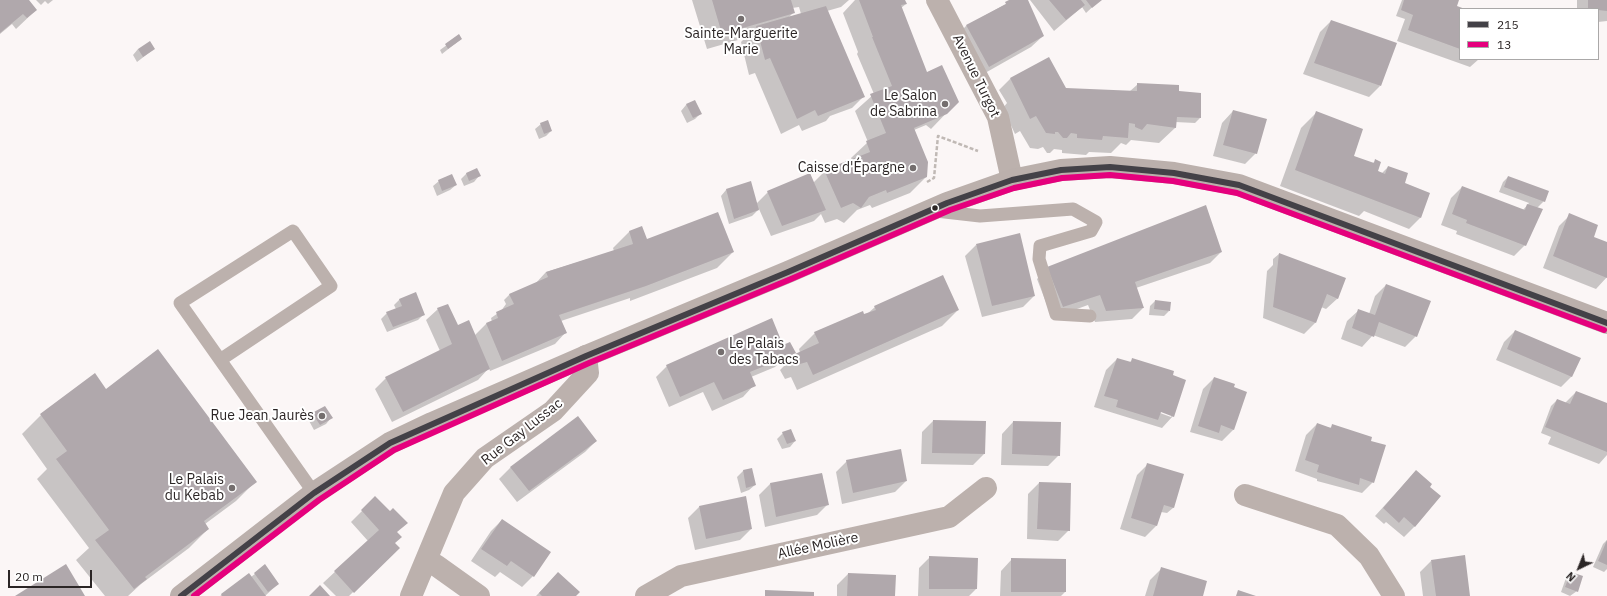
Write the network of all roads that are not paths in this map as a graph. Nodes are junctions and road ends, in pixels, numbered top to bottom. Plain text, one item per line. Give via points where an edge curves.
1 (937, 0) edge
2 (1012, 180) junction
3 (930, 210) junction
4 (1090, 316) dead end
5 (1607, 323) edge
6 (586, 356) junction
7 (220, 360) junction
8 (986, 488) dead end
9 (314, 493) junction
10 (1245, 495) dead end
11 (427, 560) junction
12 (181, 596) edge
13 (411, 596) edge
14 (479, 596) edge
15 (646, 596) edge
16 (1394, 596) edge

1 - 2 street, Avenue Turgot via 998,117
2 - 3 main road
2 - 5 main road via 1061,170 1110,167 1174,173 1239,185
3 - 4 lane via 980,216 1073,209 1096,222 1091,231 1040,246 1038,259 1056,314
3 - 6 main road
6 - 9 main road via 397,440
6 - 11 street, Rue Gay Lussac via 588,373 553,411 485,458 454,493
7 - 7 lane via 180,303 293,231 331,286
7 - 9 lane
8 - 15 street, Allée Molière via 949,517 681,576
9 - 12 main road
10 - 16 street via 1337,525 1369,556
11 - 13 street, Rue Gay Lussac
11 - 14 street

